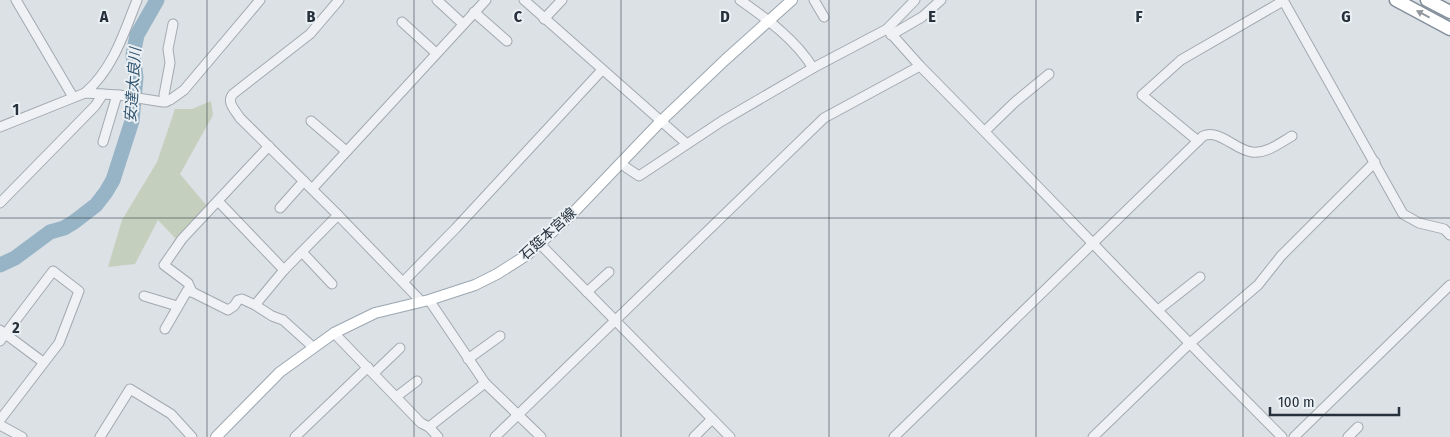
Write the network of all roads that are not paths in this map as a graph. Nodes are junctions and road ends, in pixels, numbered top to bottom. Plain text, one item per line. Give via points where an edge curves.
1 (16, 0) edge
2 (137, 0) edge
3 (260, 0) edge
4 (339, 0) edge
5 (437, 0) edge
6 (486, 0) edge
7 (524, 0) edge
8 (562, 0) edge
9 (740, 0) edge
10 (792, 0) edge
11 (814, 0) edge
12 (915, 0) edge
13 (941, 0) edge
14 (1283, 0) edge
15 (1396, 0) edge
16 (1426, 0) edge
17 (474, 12) junction
18 (1450, 12) edge
19 (824, 17) dead end
20 (544, 19) junction
21 (768, 20) junction
22 (402, 22) dead end
23 (173, 24) dead end
24 (463, 24) junction
25 (1450, 29) edge
26 (889, 32) junction
27 (507, 41) dead end
28 (436, 53) junction
29 (920, 66) junction
30 (813, 68) junction
31 (602, 70) junction
32 (1049, 74) dead end
33 (85, 93) junction
34 (103, 94) junction
35 (118, 95) junction
36 (73, 97) junction
37 (164, 102) junction
38 (311, 122) dead end
39 (660, 122) junction
40 (0, 127) edge
41 (985, 131) junction
42 (1292, 136) dead end
43 (1198, 140) junction
44 (103, 142) dead end
45 (687, 144) junction
46 (269, 146) junction
47 (346, 151) junction
48 (1374, 162) junction
49 (620, 164) junction
50 (304, 181) junction
51 (312, 189) junction
52 (218, 201) junction
53 (0, 202) edge
54 (280, 208) dead end
55 (338, 215) junction
56 (1450, 235) edge
57 (1093, 243) junction
58 (540, 244) junction
59 (302, 252) junction
60 (284, 270) junction
61 (610, 272) dead end
62 (1200, 276) dead end
63 (403, 282) junction
64 (332, 284) dead end
65 (1450, 285) edge
66 (192, 292) junction
67 (587, 292) junction
68 (144, 296) dead end
69 (425, 300) junction
70 (255, 305) junction
71 (178, 306) junction
72 (1158, 310) junction
73 (615, 321) junction
74 (165, 329) dead end
75 (334, 333) junction
76 (2, 335) edge
77 (500, 336) dead end
78 (1189, 344) junction
79 (313, 347) junction
80 (400, 348) dead end
81 (468, 359) junction
82 (43, 362) junction
83 (371, 370) junction
84 (417, 381) dead end
85 (485, 382) junction
86 (396, 397) junction
87 (518, 415) junction
88 (712, 419) junction
89 (0, 420) edge
90 (0, 425) edge
91 (429, 427) junction
92 (1358, 427) dead end
93 (22, 437) edge
94 (100, 437) edge
95 (192, 437) edge
96 (216, 437) edge
97 (295, 437) edge
98 (438, 437) edge
99 (496, 437) edge
100 (541, 437) edge
101 (694, 437) edge
102 (730, 437) edge
103 (894, 437) edge
104 (1093, 437) edge
105 (1282, 437) edge
106 (1294, 437) edge
107 (1348, 437) edge

1 - 36 street
2 - 33 street via 118,48
3 - 37 street via 184,90
4 - 46 street via 310,34 231,96 230,102 240,118
5 - 24 street
6 - 17 street
7 - 20 street
8 - 20 street
9 - 21 street
10 - 21 main road, 石筵本宮線
11 - 19 street
12 - 26 street
13 - 26 street via 922,17
14 - 43 street via 1181,60 1142,95
14 - 48 street
25 -> 15 highway
16 - 18 highway
17 - 24 street
17 - 27 street
20 - 31 street
21 - 30 street
21 - 39 main road, 石筵本宮線
22 - 28 street
23 - 37 street
24 - 28 street
26 - 29 street
26 - 30 street
28 - 47 street
29 - 41 street
29 - 73 street via 824,118
30 - 45 street
31 - 39 street
31 - 63 street
32 - 41 street
33 - 34 street
33 - 36 street
34 - 35 street
34 - 53 street
35 - 37 street
35 - 44 street
36 - 40 street
38 - 47 street
39 - 45 street
39 - 49 main road, 石筵本宮線
41 - 57 street
42 - 43 street via 1266,151 1251,152 1217,136 1208,134
43 - 57 street
45 - 49 street via 639,176
46 - 50 street
46 - 52 street
47 - 51 street
48 - 56 street via 1403,214 1419,223 1444,229
48 - 78 street via 1281,256 1258,286
49 - 58 main road, 石筵本宮線
50 - 51 street
50 - 54 street
51 - 55 street
52 - 60 street
52 - 66 street via 182,239 164,265 188,283
55 - 59 street
55 - 63 street
57 - 72 street
57 - 103 street
58 - 67 street
58 - 69 main road, 石筵本宮線 via 475,285
59 - 60 street
59 - 64 street
60 - 70 street
61 - 67 street
62 - 72 street
63 - 69 street
65 - 106 street
66 - 70 street via 228,310 242,299
66 - 71 street via 187,291
67 - 73 street
68 - 71 street
69 - 75 main road, 石筵本宮線 via 375,313
69 - 81 street
70 - 79 street via 283,320
71 - 74 street
72 - 78 street
73 - 87 street
73 - 88 street
75 - 79 main road, 石筵本宮線
75 - 83 street
76 - 82 street
76 - 82 street via 54,271 79,291 59,343
77 - 81 street
78 - 104 street
78 - 105 street
79 - 96 main road, 石筵本宮線 via 280,372
80 - 83 street
81 - 85 street
82 - 89 street
83 - 86 street
83 - 97 street
84 - 86 street
85 - 87 street
85 - 91 street
86 - 91 street
87 - 99 street
87 - 100 street
88 - 101 street
88 - 102 street
90 - 93 street
91 - 98 street
92 - 107 street
94 - 95 street via 130,389 172,414

